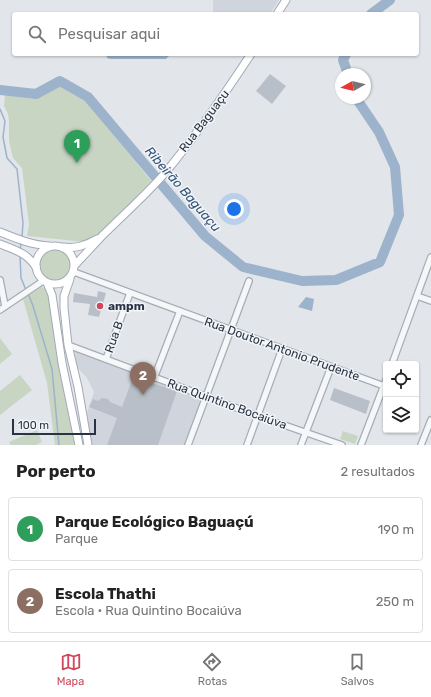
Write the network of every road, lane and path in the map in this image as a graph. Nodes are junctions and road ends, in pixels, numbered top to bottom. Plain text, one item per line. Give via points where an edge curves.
1 (286, 0) edge
2 (278, 12) edge
3 (250, 56) edge
4 (0, 232) edge
5 (102, 236) junction
6 (0, 244) edge
7 (50, 246) junction
8 (63, 247) junction
9 (431, 257) edge
10 (36, 267) junction
11 (74, 268) junction
12 (70, 279) junction
13 (0, 280) edge
14 (249, 281) dead end
15 (45, 282) junction
16 (130, 293) junction
17 (417, 296) junction
18 (431, 301) edge
19 (2, 308) edge
20 (180, 311) junction
21 (231, 330) junction
22 (68, 345) junction
23 (282, 349) junction
24 (106, 359) junction
25 (393, 361) edge
26 (331, 367) junction
27 (154, 378) junction
28 (383, 382) edge
29 (383, 388) edge
30 (206, 397) junction
31 (258, 416) junction
32 (431, 420) edge
33 (306, 432) junction
34 (80, 445) edge
35 (88, 445) edge
36 (188, 445) edge
37 (247, 445) edge
38 (301, 445) edge
39 (342, 445) edge
40 (361, 445) edge
41 (421, 445) edge

1 - 2 main road
3 - 5 main road, Rua Baguaçu via 229,88 164,174
4 - 7 main road via 26,242
5 - 8 main road via 81,247
5 - 11 main road
6 - 10 main road via 31,259
7 - 8 main road
7 - 10 main road via 39,254
8 - 11 main road via 72,254
9 - 17 street
10 - 15 main road via 38,275
11 - 12 main road
11 - 16 street, Rua Doutor Antonio Prudente
12 - 15 main road via 59,284
12 - 22 main road via 64,296
13 - 19 street
14 - 21 street
15 - 19 street
15 - 34 main road via 52,295 62,363
16 - 20 street, Rua Doutor Antonio Prudente
16 - 24 street, Rua B
17 - 18 street
17 - 25 street
20 - 21 street, Rua Doutor Antonio Prudente
20 - 27 street
21 - 23 street, Rua Doutor Antonio Prudente
21 - 30 street
22 - 24 street, Rua Quintino Bocaiúva
22 - 35 main road
23 - 26 street, Rua Doutor Antonio Prudente
23 - 31 street
24 - 27 street, Rua Quintino Bocaiúva
26 - 28 street, Rua Doutor Antonio Prudente
26 - 33 street
27 - 30 street, Rua Quintino Bocaiúva
29 - 40 street
30 - 31 street, Rua Quintino Bocaiúva
30 - 36 street
31 - 33 street, Rua Quintino Bocaiúva
31 - 37 street
32 - 41 street
33 - 38 street
33 - 39 street, Rua Quintino Bocaiúva

